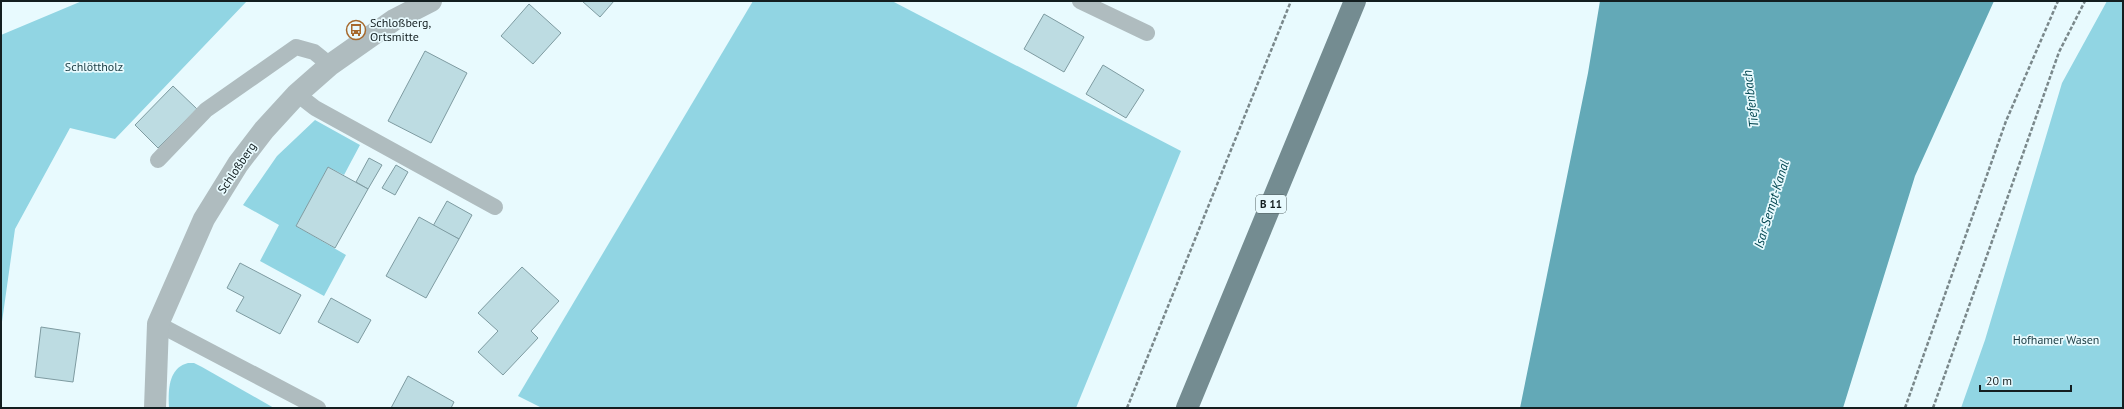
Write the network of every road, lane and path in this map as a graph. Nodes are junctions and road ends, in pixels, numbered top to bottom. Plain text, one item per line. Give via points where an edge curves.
1 (431, 1) edge
2 (1080, 1) edge
3 (1291, 1) edge
4 (1354, 1) edge
5 (2058, 1) edge
6 (2085, 1) edge
7 (1147, 33) dead end
8 (330, 65) junction
9 (297, 94) junction
10 (158, 160) dead end
11 (495, 207) dead end
12 (158, 324) junction
13 (155, 408) edge
14 (318, 408) edge
15 (1127, 408) edge
16 (1187, 408) edge
17 (1905, 408) edge
18 (1933, 408) edge

1 - 8 street, Schloßberg via 394,20
2 - 7 lane
3 - 15 path
4 - 16 main road, B 11
5 - 17 path via 2006,121
6 - 18 path via 2059,52
8 - 9 street, Schloßberg
8 - 10 lane via 314,52 296,48 206,110
9 - 11 lane via 315,108
9 - 12 street, Schloßberg via 264,130 238,164 208,213
12 - 13 street, Schloßberg
12 - 14 lane

